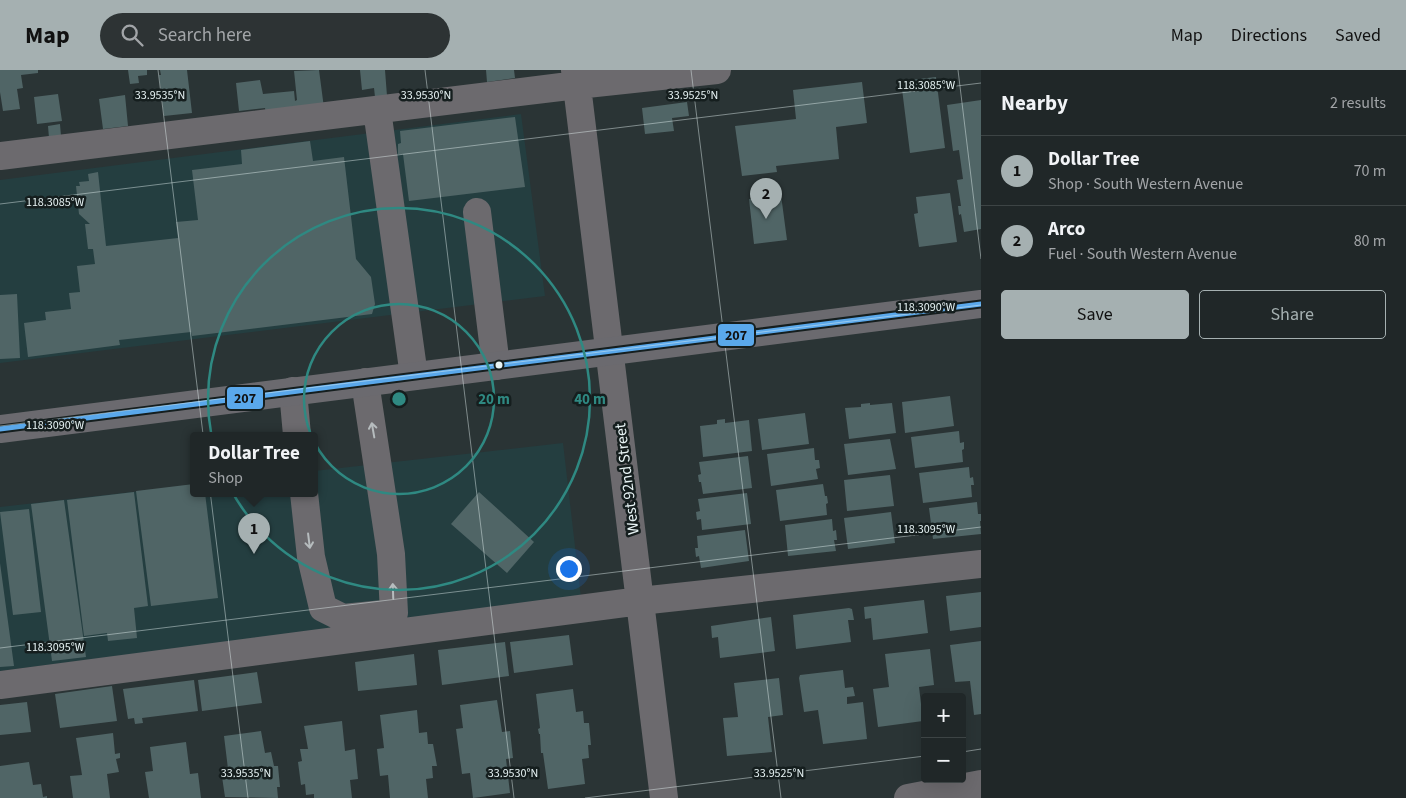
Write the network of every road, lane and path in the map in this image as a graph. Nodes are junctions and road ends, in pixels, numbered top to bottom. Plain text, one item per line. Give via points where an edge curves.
1 (717, 70) edge
2 (576, 78) edge
3 (377, 110) junction
4 (0, 156) edge
5 (477, 212) dead end
6 (981, 304) edge
7 (610, 352) junction
8 (496, 366) junction
9 (414, 376) junction
10 (364, 382) junction
11 (292, 391) junction
12 (0, 430) edge
13 (297, 432) edge
14 (304, 497) edge
15 (981, 564) edge
16 (640, 601) junction
17 (0, 685) edge
18 (981, 784) edge
19 (664, 798) edge
20 (908, 798) edge

1 - 2 street
2 - 3 street
2 - 7 street, West 92nd Street
3 - 4 street
3 - 9 street
5 - 8 street
6 - 7 main road
7 - 8 main road
7 - 16 street, West 92nd Street
8 - 9 main road
9 - 10 main road
10 - 11 main road
14 -> 10 street via 311,557 324,608 343,618 394,613 391,554
11 - 12 main road
11 - 13 street
15 - 16 street
16 - 17 street
16 - 19 street, West 92nd Street
18 - 20 street

